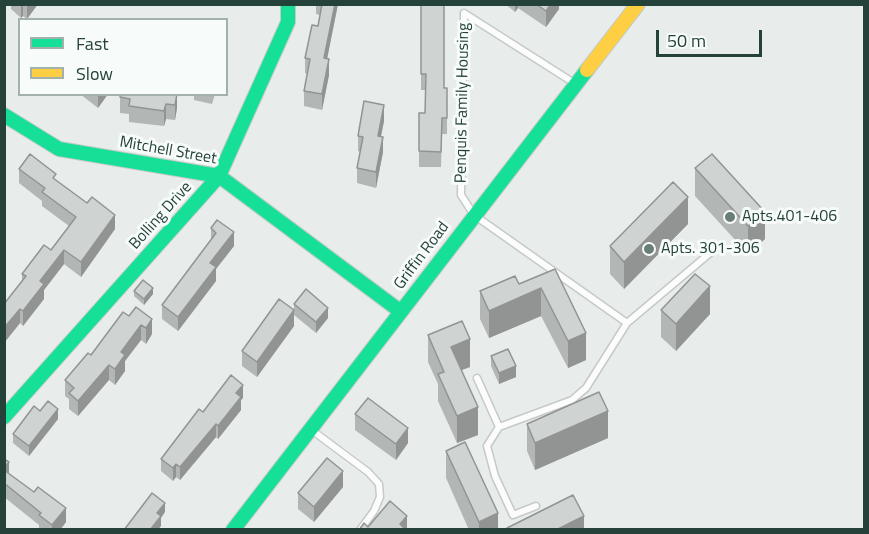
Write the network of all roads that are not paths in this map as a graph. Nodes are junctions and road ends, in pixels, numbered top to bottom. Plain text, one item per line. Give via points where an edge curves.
1 (288, 4) edge
2 (464, 4) edge
3 (638, 4) edge
4 (464, 13) junction
5 (576, 84) junction
6 (4, 115) edge
7 (219, 176) junction
8 (474, 215) junction
9 (716, 248) dead end
10 (400, 311) junction
11 (627, 323) junction
12 (477, 378) dead end
13 (4, 417) edge
14 (499, 427) junction
15 (310, 429) junction
16 (536, 506) dead end
17 (233, 530) edge
18 (360, 530) edge

1 - 7 street, Bolling Drive via 288,22
2 - 4 lane
3 - 5 street, Griffin Road
4 - 5 lane, Penquis Family Housing
4 - 8 lane, Penquis Family Housing via 461,195
5 - 8 street, Griffin Road
6 - 7 street, Mitchell Street via 59,149
7 - 10 street, Mitchell Street
7 - 13 street, Bolling Drive
8 - 10 street, Griffin Road
8 - 11 lane
9 - 11 lane
10 - 15 street, Griffin Road
11 - 14 lane via 586,388 572,400
12 - 14 lane
14 - 16 lane via 487,446 495,476 513,514
15 - 17 street, Griffin Road
15 - 18 lane via 379,484 380,497

